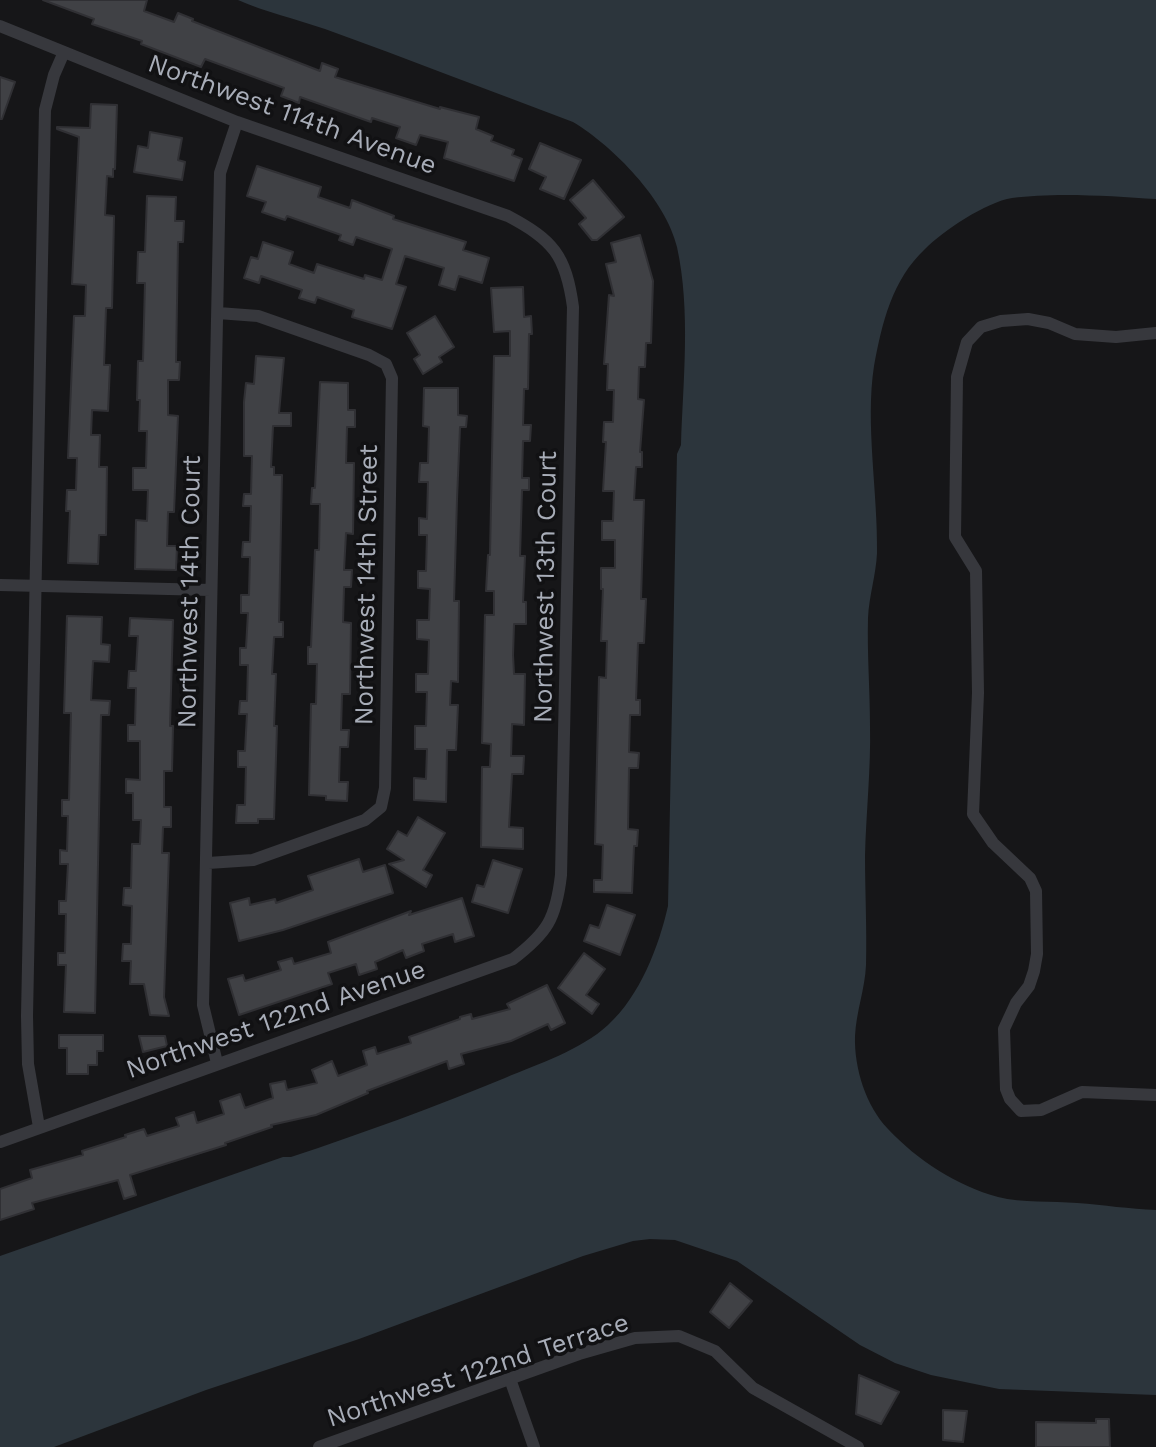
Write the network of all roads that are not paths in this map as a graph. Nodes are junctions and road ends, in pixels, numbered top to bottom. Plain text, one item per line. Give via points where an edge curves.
1 (0, 26) edge
2 (64, 52) junction
3 (237, 122) junction
4 (559, 257) joint
5 (218, 313) junction
6 (1156, 333) edge
7 (0, 585) edge
8 (35, 586) junction
9 (211, 590) junction
10 (208, 863) junction
11 (552, 919) joint
12 (217, 1063) junction
13 (1156, 1095) edge
14 (39, 1127) junction
15 (0, 1142) edge
16 (510, 1379) junction
17 (319, 1447) edge
18 (534, 1447) edge
19 (858, 1447) edge

1 - 2 street, Northwest 114th Avenue
2 - 3 street, Northwest 114th Avenue
2 - 8 street via 45,110
3 - 4 street, Northwest 114th Avenue via 508,216 540,233
3 - 5 street, Northwest 14th Court via 220,173
4 - 11 street, Northwest 13th Court via 570,281 573,307 561,875
5 - 9 street, Northwest 14th Court
5 - 10 street, Northwest 14th Street via 258,316 369,355 386,364 392,378 386,772 381,807 365,820 253,860
6 - 13 street via 1075,334 1028,319 981,327 967,342 957,377 955,537 976,571 973,814 1036,891 1034,971 1004,1029 1006,1089 1021,1111 1041,1110 1082,1092
7 - 8 street
8 - 9 street
8 - 14 street via 27,1016 28,1064
9 - 10 street, Northwest 14th Court
10 - 12 street, Northwest 14th Court via 203,1005
11 - 12 street, Northwest 122nd Avenue via 513,959
12 - 14 street, Northwest 122nd Avenue
14 - 15 street, Northwest 122nd Avenue
16 - 17 street, Northwest 122nd Terrace
16 - 18 street
16 - 19 street, Northwest 122nd Terrace via 635,1338 679,1336 715,1351 753,1388

